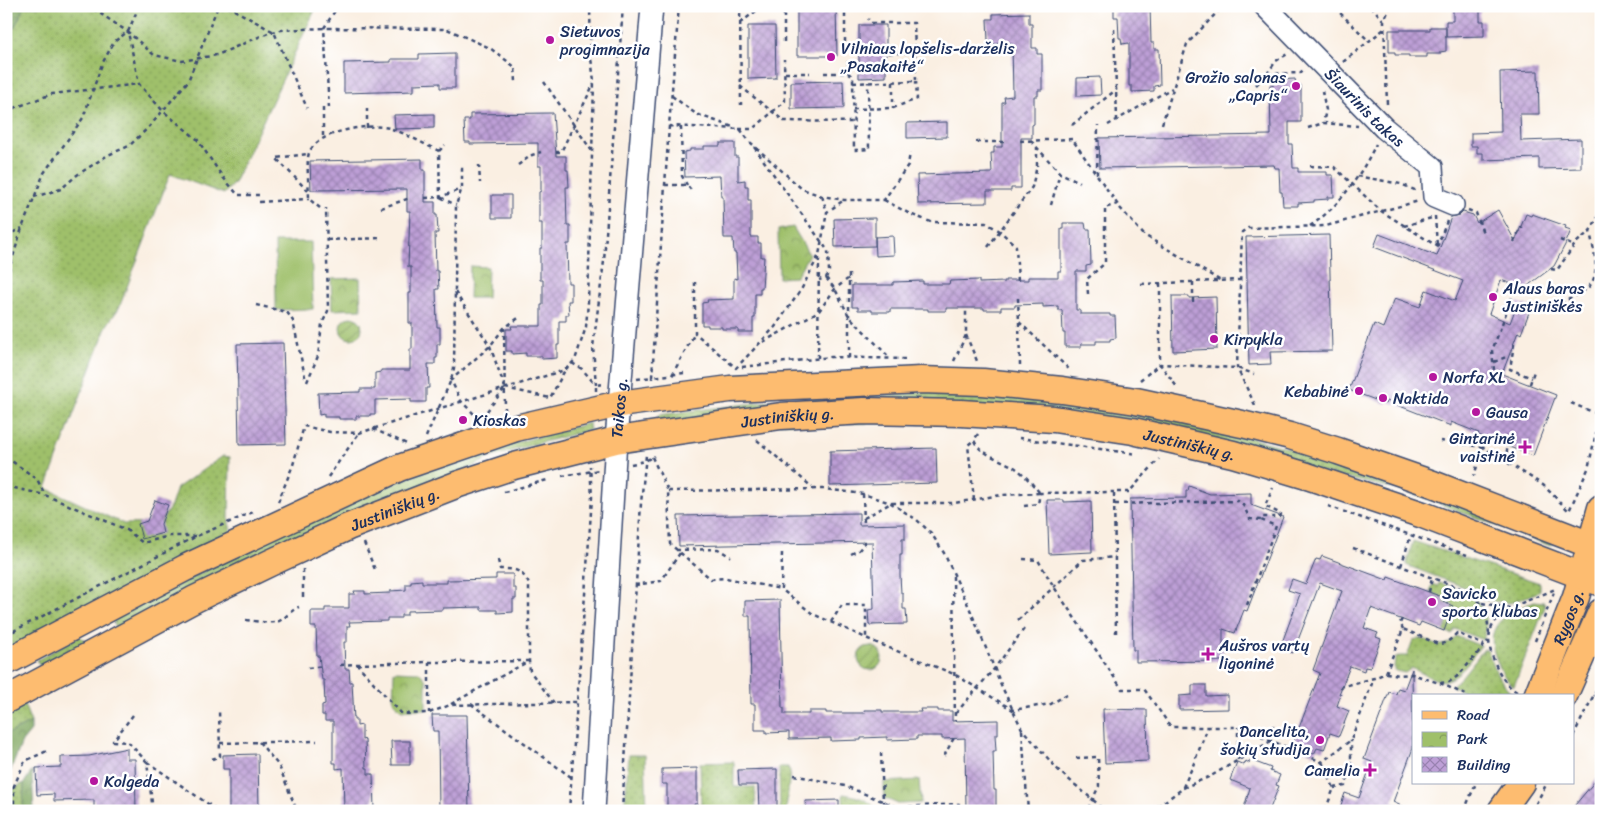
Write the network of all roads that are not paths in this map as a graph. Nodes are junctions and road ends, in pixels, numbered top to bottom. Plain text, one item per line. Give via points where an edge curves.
1 (652, 6) edge
2 (1265, 6) edge
3 (1453, 205) road end
4 (619, 404) junction
5 (616, 440) junction
6 (1601, 508) edge
7 (1596, 548) edge
8 (1579, 586) edge
9 (1601, 612) edge
10 (85, 620) junction
11 (100, 650) junction
12 (6, 662) edge
13 (1527, 694) edge
14 (1565, 694) edge
15 (6, 700) edge
16 (1503, 784) edge
17 (1520, 784) edge
18 (594, 811) edge
19 (1496, 811) edge
20 (1501, 811) edge

1 - 4 street, Taikos g.
2 - 3 street, Šiaurinis takas via 1385,129 1432,167 1434,207
4 - 5 street, Taikos g.
4 - 7 main road, Justiniškių g. via 730,389 920,380 1062,390 1173,408 1290,436 1433,484
4 - 10 main road, Justiniškių g. via 516,428 399,468 185,568
5 - 8 main road, Justiniškių g. via 781,416 864,411 1054,419 1134,431 1233,454 1424,516
5 - 11 main road, Justiniškių g. via 514,466 348,527 195,599
5 - 18 street, Taikos g.
6 - 7 main road, Rygos g.
7 - 8 main road, Rygos g.
8 - 13 main road, Rygos g.
9 - 14 main road, Rygos g.
10 - 11 main road
10 - 12 main road, Justiniškių g.
11 - 15 main road, Justiniškių g.
16 - 19 main road
17 - 20 main road

